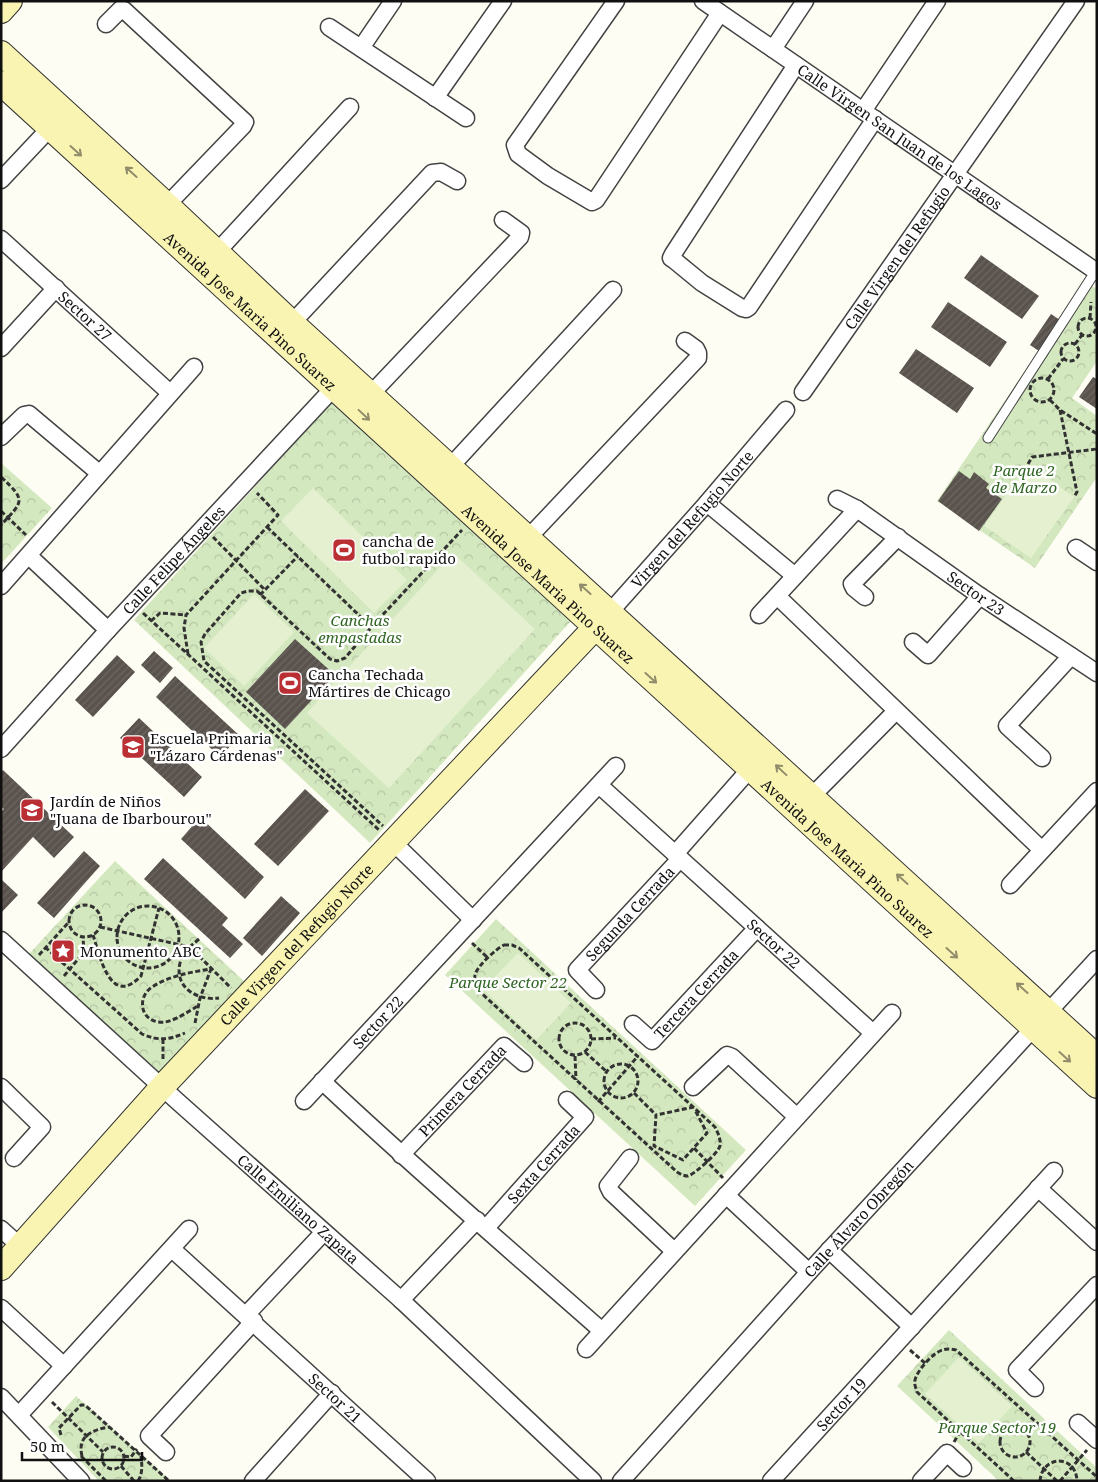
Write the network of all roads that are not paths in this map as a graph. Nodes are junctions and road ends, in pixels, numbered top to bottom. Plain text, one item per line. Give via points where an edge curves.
1 (10, 1) edge
2 (392, 1) edge
3 (503, 1) edge
4 (616, 1) edge
5 (703, 1) edge
6 (805, 1) edge
7 (937, 1) edge
8 (1076, 1) edge
9 (1, 11) edge
10 (720, 13) junction
11 (106, 24) dead end
12 (329, 26) dead end
13 (361, 48) junction
14 (773, 49) junction
15 (1, 53) edge
16 (796, 65) junction
17 (1, 83) edge
18 (435, 98) junction
19 (350, 107) dead end
20 (869, 115) junction
21 (466, 118) dead end
22 (50, 128) junction
23 (955, 174) junction
24 (1, 180) edge
25 (457, 181) dead end
26 (168, 205) junction
27 (502, 220) dead end
28 (1, 239) edge
29 (217, 252) junction
30 (1096, 272) edge
31 (56, 288) junction
32 (613, 290) dead end
33 (292, 323) junction
34 (685, 341) dead end
35 (1, 348) edge
36 (194, 367) dead end
37 (341, 380) junction
38 (803, 392) dead end
39 (170, 393) junction
40 (372, 394) junction
41 (786, 410) dead end
42 (1, 438) edge
43 (988, 438) dead end
44 (451, 466) junction
45 (99, 474) junction
46 (837, 499) dead end
47 (707, 503) junction
48 (857, 509) junction
49 (898, 537) junction
50 (528, 538) junction
51 (1076, 548) dead end
52 (33, 551) junction
53 (1096, 561) edge
54 (795, 576) junction
55 (1, 586) edge
56 (777, 596) junction
57 (980, 596) junction
58 (865, 597) dead end
59 (759, 615) dead end
60 (603, 619) junction
61 (108, 630) junction
62 (913, 642) dead end
63 (1071, 656) junction
64 (1097, 673) edge
65 (896, 711) junction
66 (1, 749) edge
67 (1042, 758) dead end
68 (616, 766) dead end
69 (750, 769) junction
70 (599, 785) junction
71 (1097, 791) edge
72 (811, 797) junction
73 (395, 840) junction
74 (1042, 850) junction
75 (677, 856) junction
76 (1010, 885) dead end
77 (473, 920) junction
78 (757, 928) junction
79 (1, 940) edge
80 (1097, 959) edge
81 (596, 990) dead end
82 (892, 1013) dead end
83 (1040, 1020) junction
84 (633, 1024) dead end
85 (873, 1033) junction
86 (1097, 1057) edge
87 (524, 1063) dead end
88 (322, 1081) junction
89 (1097, 1086) edge
90 (1, 1087) edge
91 (162, 1087) junction
92 (693, 1087) dead end
93 (567, 1100) dead end
94 (304, 1101) dead end
95 (797, 1117) junction
96 (401, 1155) junction
97 (14, 1158) dead end
98 (630, 1158) dead end
99 (1054, 1170) dead end
100 (1038, 1188) junction
101 (729, 1192) junction
102 (482, 1224) junction
103 (1, 1229) edge
104 (189, 1229) dead end
105 (324, 1232) junction
106 (1097, 1242) edge
107 (21, 1247) junction
108 (172, 1248) junction
109 (829, 1250) junction
110 (674, 1251) junction
111 (1, 1268) edge
112 (809, 1272) junction
113 (1097, 1285) edge
114 (401, 1300) junction
115 (1, 1308) edge
116 (250, 1318) junction
117 (912, 1327) junction
118 (602, 1331) junction
119 (586, 1349) dead end
120 (64, 1366) junction
121 (1035, 1388) dead end
122 (332, 1393) junction
123 (1, 1398) edge
124 (19, 1415) junction
125 (1078, 1423) dead end
126 (1096, 1440) edge
127 (166, 1452) dead end
128 (963, 1468) dead end
129 (81, 1481) edge
130 (252, 1481) edge
131 (427, 1481) edge
132 (593, 1481) edge
133 (621, 1481) edge
134 (771, 1481) edge
135 (921, 1481) edge

1 - 9 street
2 - 13 street
3 - 18 street
4 - 10 street via 516,145 518,154 592,202
5 - 10 street, Calle Virgen San Juan de los Lagos
6 - 14 street
7 - 20 street
8 - 23 street, Calle Virgen del Refugio
10 - 14 street, Calle Virgen San Juan de los Lagos
11 - 26 street via 118,11 124,10 245,122
12 - 13 street
13 - 18 street
14 - 16 street, Calle Virgen San Juan de los Lagos
26 -> 15 street, Avenida Jose Maria Pino Suarez
16 - 20 street, Calle Virgen San Juan de los Lagos
16 - 20 street via 671,258 702,283 742,308 749,307
17 - 22 street, Avenida Jose Maria Pino Suarez
18 - 21 street
19 - 29 street
20 - 23 street, Calle Virgen San Juan de los Lagos
22 - 24 street
22 -> 37 street, Avenida Jose Maria Pino Suarez
23 - 30 street, Calle Virgen San Juan de los Lagos
23 - 38 street, Calle Virgen del Refugio
25 - 33 street via 442,172 432,173
26 - 29 street, Avenida Jose Maria Pino Suarez
27 - 40 street via 521,233 520,237
28 - 31 street, Sector 27
29 - 33 street, Avenida Jose Maria Pino Suarez
30 - 43 lane
31 - 35 street
31 - 39 street, Sector 27
32 - 44 street
33 - 37 street, Avenida Jose Maria Pino Suarez
34 - 50 street via 696,349 698,358
36 - 39 street
37 - 40 street, Avenida Jose Maria Pino Suarez
37 -> 60 street, Avenida Jose Maria Pino Suarez via 474,517
37 - 61 street, Calle Felipe Ángeles
39 - 45 street
40 - 44 street, Avenida Jose Maria Pino Suarez
41 - 47 street, Virgen del Refugio Norte
42 - 45 street via 29,414
44 - 50 street, Avenida Jose Maria Pino Suarez
45 - 52 street
46 - 48 street, Sector 23
47 - 54 street
47 - 60 street, Virgen del Refugio Norte
48 - 49 street, Sector 23
48 - 54 street
49 - 57 street, Sector 23
49 - 58 street via 852,584
60 -> 50 street, Avenida Jose Maria Pino Suarez
51 - 53 street
52 - 55 street
52 - 61 street
54 - 56 street
56 - 59 street
56 - 65 street
57 - 62 street via 928,655
57 - 63 street, Sector 23
60 -> 69 street, Avenida Jose Maria Pino Suarez
72 -> 60 street, Avenida Jose Maria Pino Suarez
60 - 73 street, Calle Virgen del Refugio Norte
61 - 66 street, Calle Felipe Ángeles
63 - 64 street, Sector 23
63 - 67 street via 1007,726
65 - 72 street
65 - 74 street
68 - 70 street, Sector 22
69 - 75 street
69 -> 83 street, Avenida Jose Maria Pino Suarez
70 - 75 street, Sector 22
70 - 77 street, Sector 22
71 - 74 street
83 -> 72 street, Avenida Jose Maria Pino Suarez
73 - 77 street
73 - 91 street, Calle Virgen del Refugio Norte
74 - 76 street
75 - 78 street, Sector 22
75 - 81 street, Segunda Cerrada via 577,970
77 - 88 street, Sector 22
78 - 84 street, Tercera Cerrada via 652,1041
78 - 85 street, Sector 22
79 - 91 street, Calle Emiliano Zapata
80 - 83 street, Calle Álvaro Obregón
82 - 85 street
83 - 86 street, Avenida Jose Maria Pino Suarez
83 -> 89 street, Avenida Jose Maria Pino Suarez
83 - 109 street, Calle Álvaro Obregón
85 - 95 street
87 - 96 street, Primera Cerrada via 504,1046
88 - 94 street, Sector 22
88 - 96 street
90 - 97 street via 42,1127
91 - 105 street, Calle Emiliano Zapata
91 - 107 street, Calle Virgen del Refugio Norte
92 - 95 street via 726,1055
93 - 102 street, Sexta Cerrada via 585,1117
95 - 101 street
96 - 102 street
98 - 110 street via 608,1186
99 - 100 street, Sector 19
100 - 106 street
100 - 117 street, Sector 19
101 - 110 street
101 - 112 street
102 - 114 street
102 - 118 street
103 - 107 street
104 - 108 street
105 - 114 street, Calle Emiliano Zapata
105 - 116 street
107 - 111 street, Calle Virgen del Refugio Norte
108 - 116 street, Sector 21
108 - 120 street
109 - 112 street, Calle Álvaro Obregón
109 - 117 street
110 - 118 street
112 - 133 street, Calle Álvaro Obregón
113 - 121 street via 1017,1370
114 - 132 street, Calle Emiliano Zapata
115 - 120 street
116 - 122 street, Sector 21
116 - 127 street via 149,1436
117 - 134 street, Sector 19
118 - 119 street
120 - 124 street
122 - 130 street
122 - 131 street, Sector 21
123 - 124 street
124 - 129 street
125 - 126 street
128 - 135 street via 947,1453

